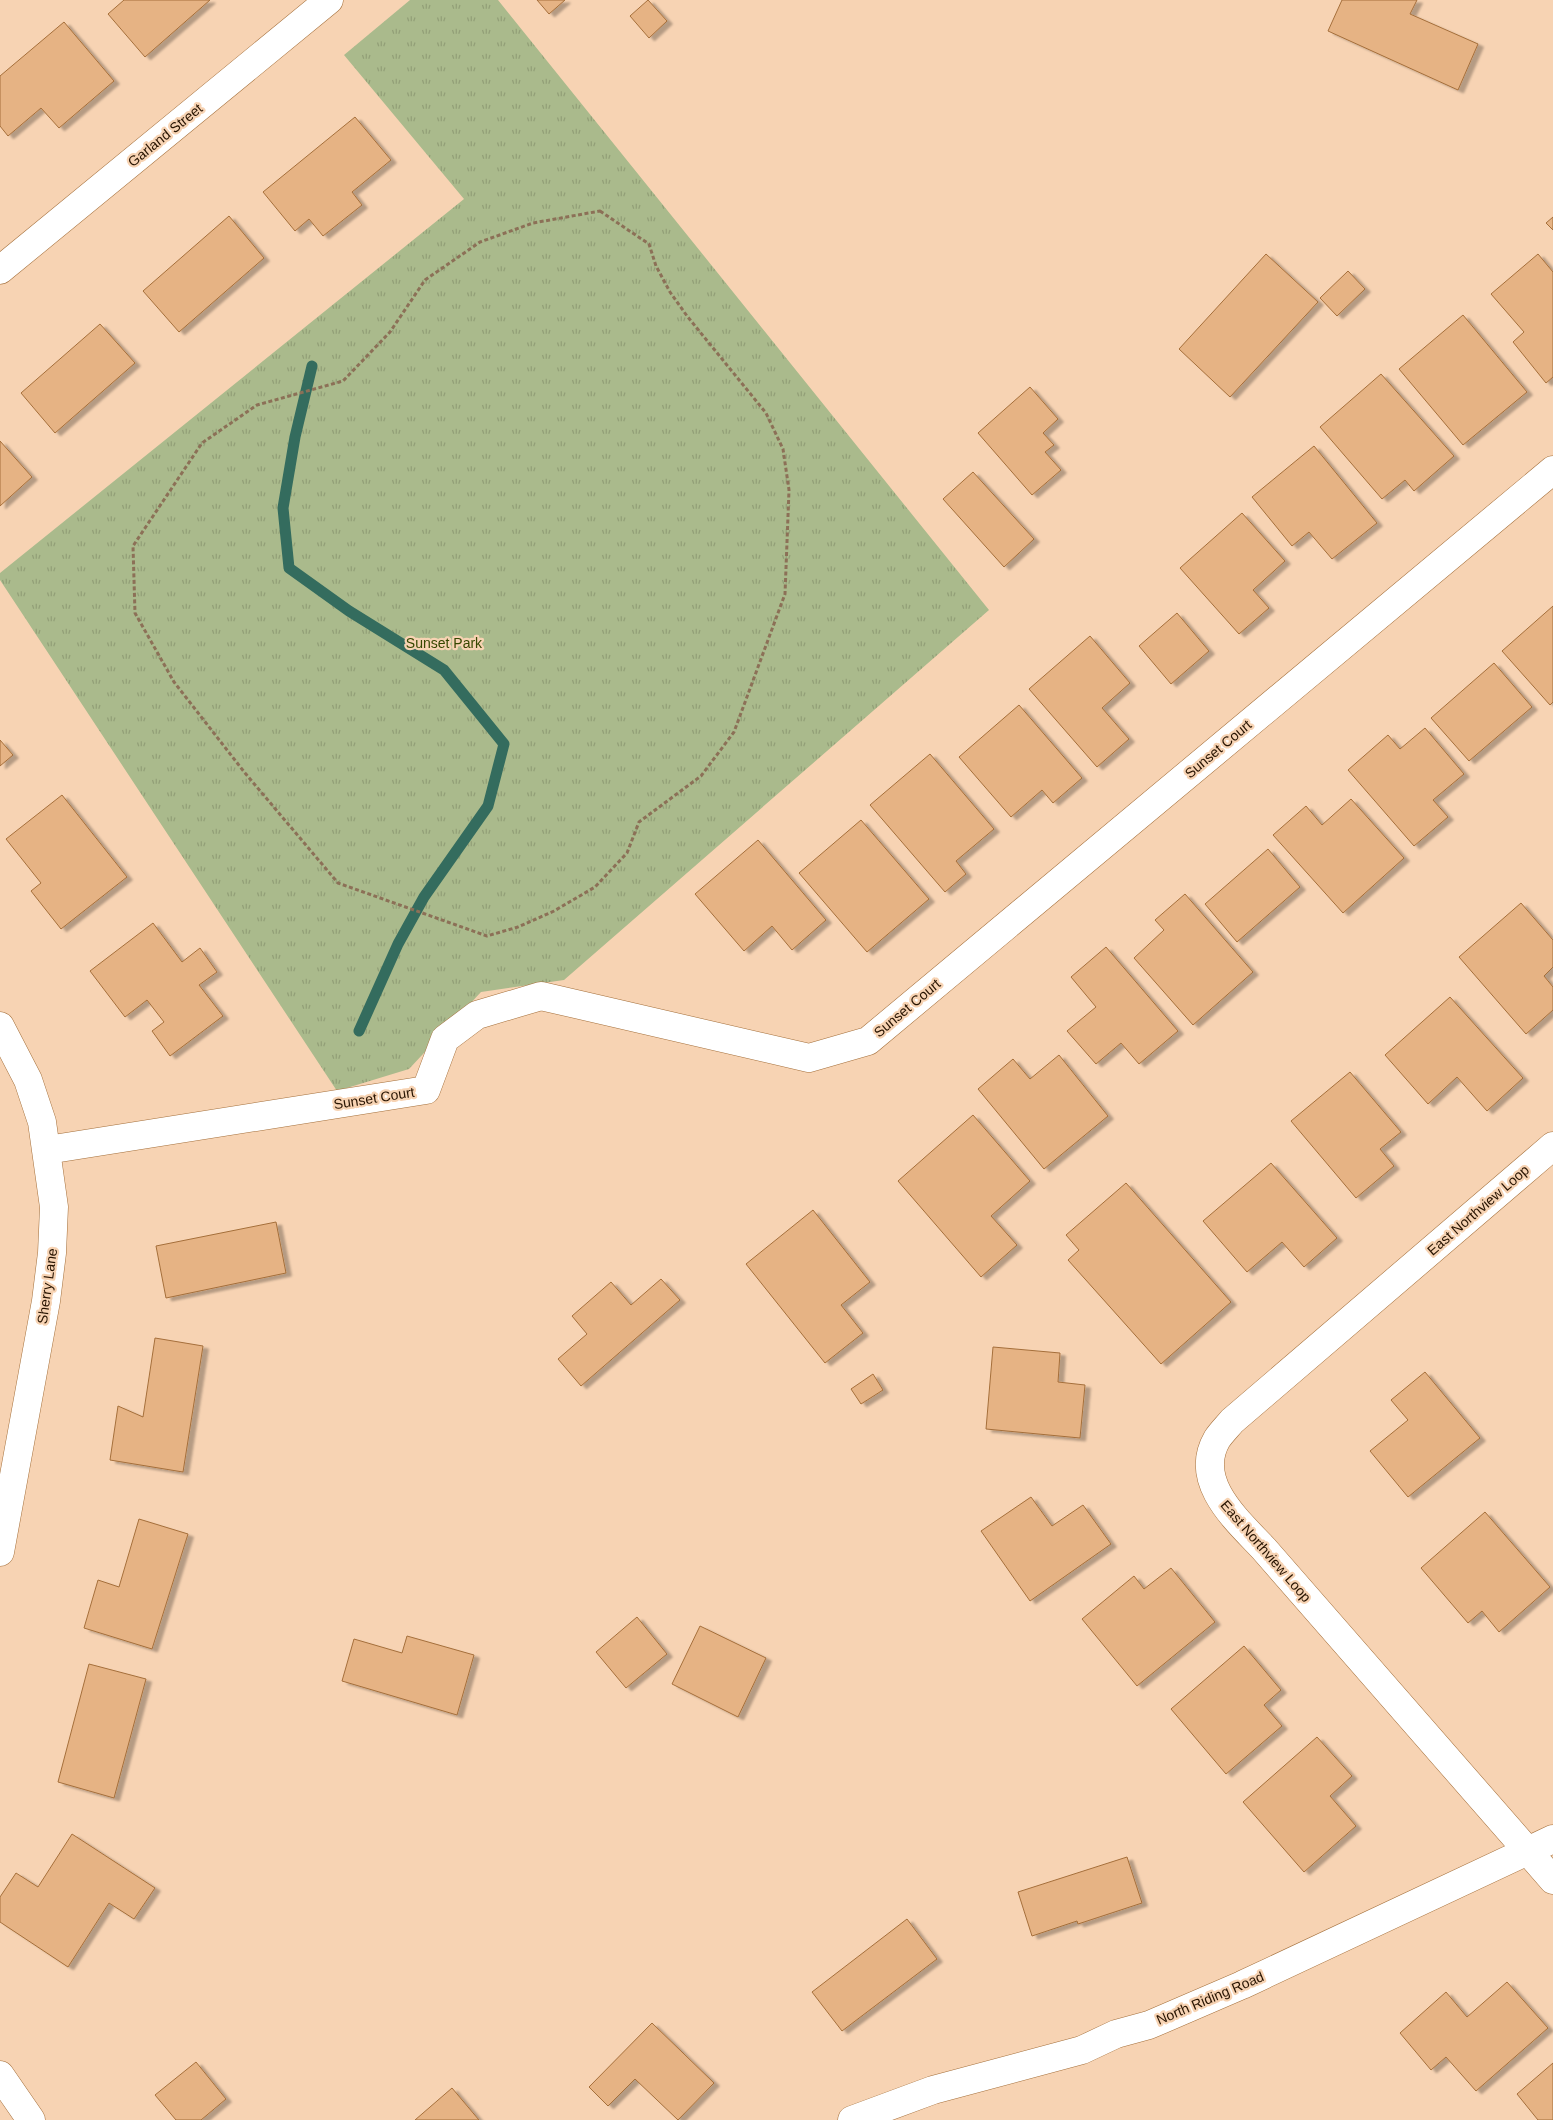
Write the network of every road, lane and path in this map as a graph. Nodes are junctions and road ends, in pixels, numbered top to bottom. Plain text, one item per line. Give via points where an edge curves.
1 (329, 0) edge
2 (0, 270) edge
3 (1553, 470) edge
4 (487, 936) joint
5 (0, 1026) edge
6 (1553, 1146) edge
7 (47, 1150) junction
8 (0, 1552) edge
9 (1553, 1839) edge
10 (1528, 1851) junction
11 (1553, 1880) edge
12 (0, 2075) edge
13 (31, 2120) edge
14 (852, 2120) edge

1 - 2 street, Garland Street
3 - 7 street, Sunset Court via 868,1041 809,1058 540,996 477,1015 446,1039 426,1090
4 - 4 path via 338,883 245,773 174,682 135,614 133,546 202,443 257,405 343,381 390,332 425,280 480,242 533,223 600,211 649,244 670,292 766,413 783,449 789,490 785,594 734,732 701,776 638,822 627,853 594,888 554,911
5 - 7 street, Sherry Lane via 28,1080 42,1122
6 - 10 street, East Northview Loop via 1232,1421 1217,1440 1210,1463 1213,1485 1225,1506
7 - 8 street, Sherry Lane via 54,1207 51,1262
9 - 10 street, North Riding Road
10 - 11 street, East Northview Loop
10 - 14 street, North Riding Road via 1251,1981 1149,2024 1116,2034 1082,2050 932,2090
12 - 13 street

